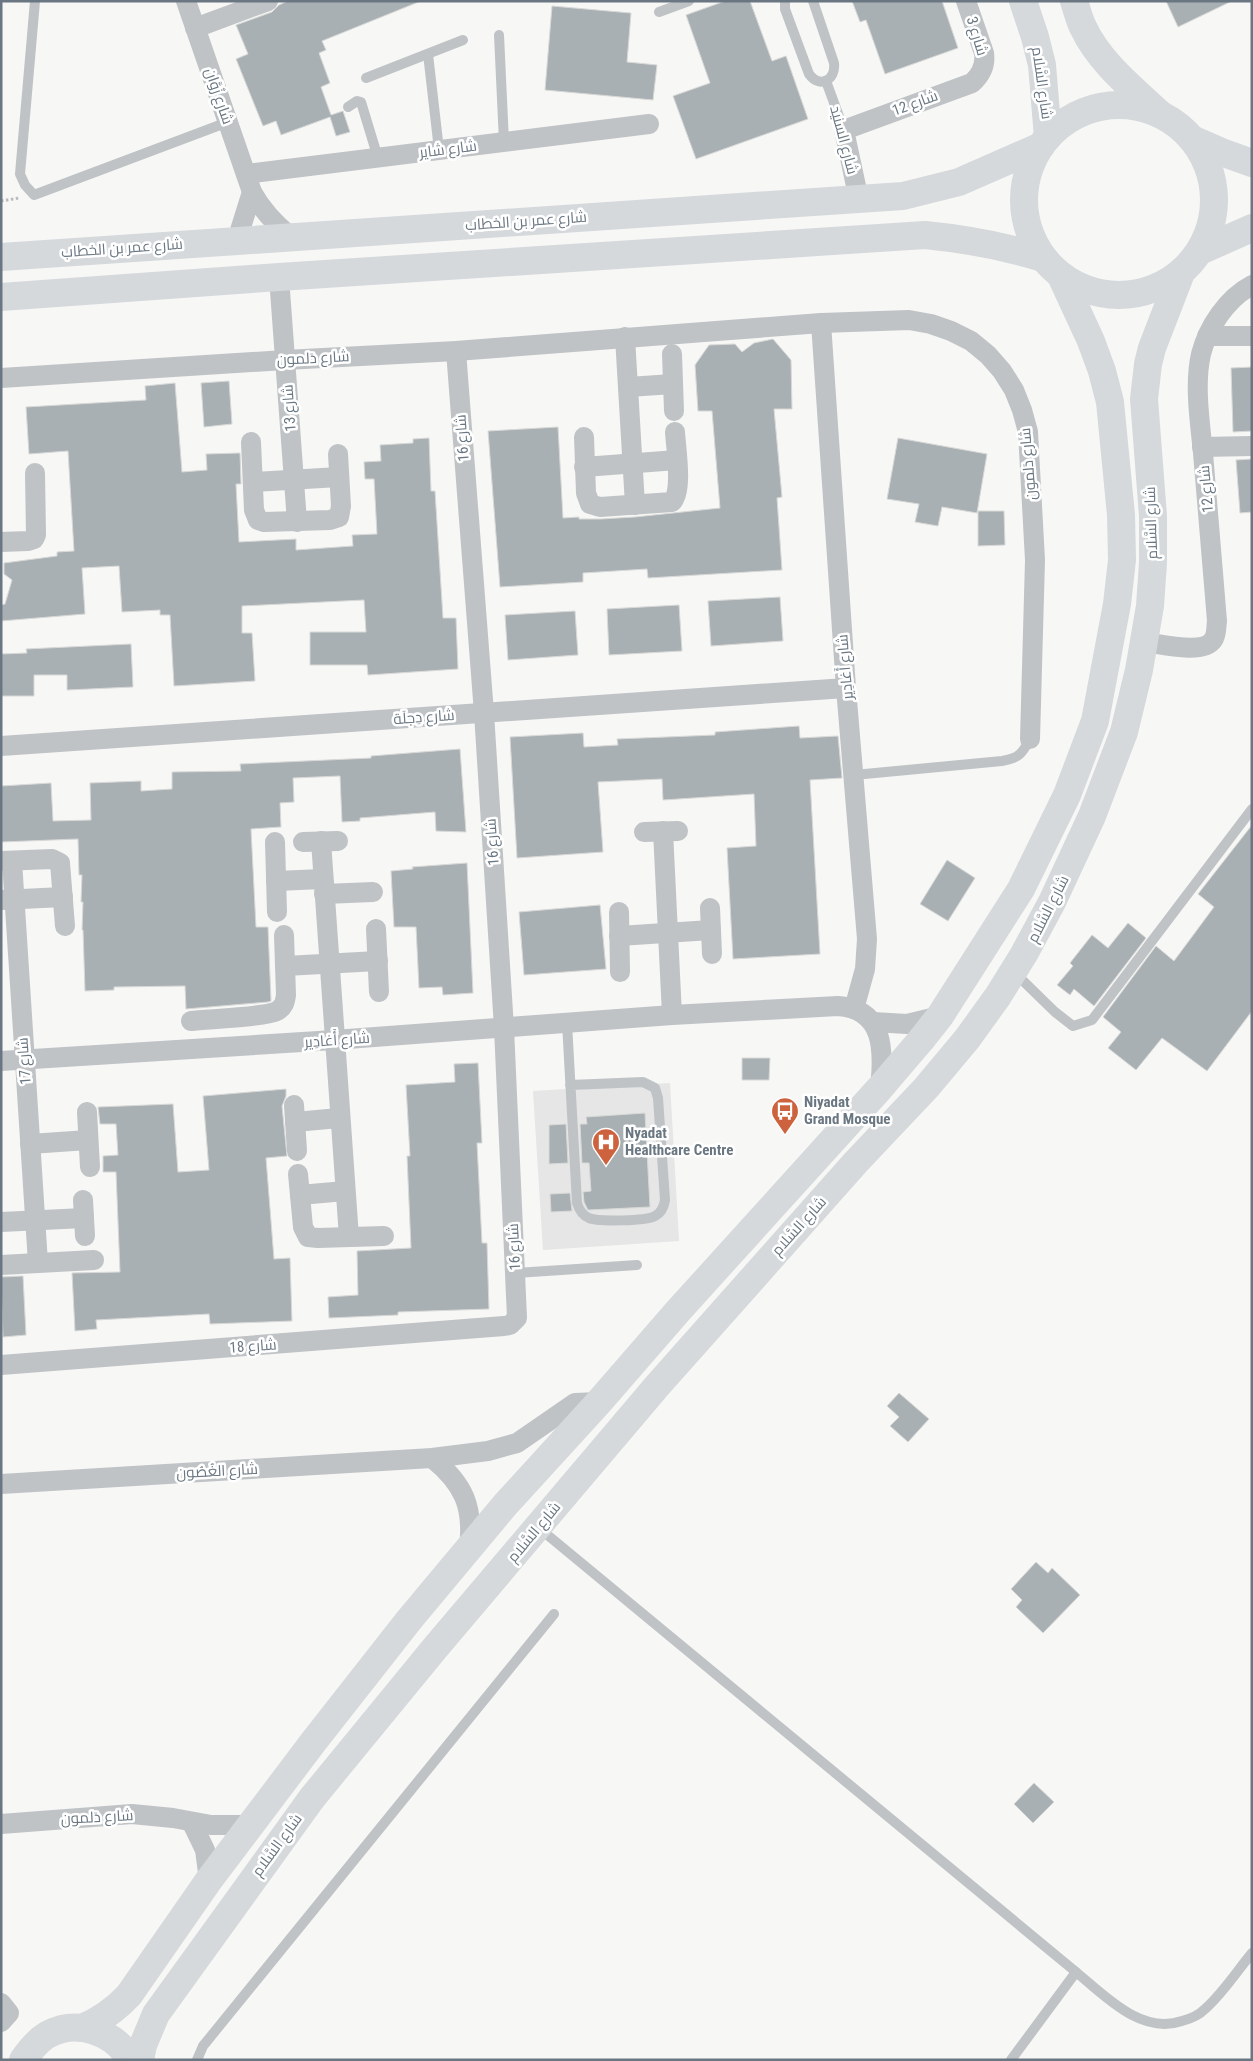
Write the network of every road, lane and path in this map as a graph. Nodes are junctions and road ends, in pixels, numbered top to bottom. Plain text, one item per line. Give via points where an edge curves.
1 (34, 1) edge
2 (186, 1) edge
3 (268, 1) edge
4 (689, 1) edge
5 (785, 1) edge
6 (813, 1) edge
7 (966, 1) edge
8 (1023, 1) edge
9 (1074, 1) edge
10 (659, 12) dead end
11 (195, 28) junction
12 (499, 34) dead end
13 (463, 40) dead end
14 (428, 54) junction
15 (982, 71) joint
16 (366, 78) dead end
17 (826, 82) junction
18 (348, 107) dead end
19 (1160, 114) junction
20 (228, 122) junction
21 (649, 124) dead end
22 (844, 130) junction
23 (1192, 139) junction
24 (1045, 141) junction
25 (504, 142) junction
26 (439, 150) junction
27 (378, 158) junction
28 (1252, 162) edge
29 (249, 183) junction
30 (860, 200) junction
31 (1252, 228) edge
32 (290, 236) junction
33 (238, 240) junction
34 (1200, 251) junction
35 (1, 257) edge
36 (1052, 267) junction
37 (1181, 273) junction
38 (279, 277) junction
39 (1252, 285) edge
40 (1, 297) edge
41 (821, 323) junction
42 (1207, 336) junction
43 (1252, 336) edge
44 (626, 337) junction
45 (456, 351) junction
46 (672, 354) dead end
47 (285, 360) junction
48 (1, 378) edge
49 (673, 384) junction
50 (628, 387) junction
51 (674, 411) dead end
52 (675, 432) dead end
53 (584, 437) dead end
54 (251, 442) dead end
55 (1252, 446) edge
56 (1202, 447) junction
57 (338, 454) dead end
58 (677, 460) junction
59 (633, 464) junction
60 (584, 467) junction
61 (34, 473) dead end
62 (339, 477) junction
63 (294, 480) junction
64 (253, 482) junction
65 (635, 506) junction
66 (297, 522) junction
67 (1, 542) edge
68 (1144, 642) junction
69 (846, 688) junction
70 (484, 713) junction
71 (1030, 739) joint
72 (1, 746) edge
73 (854, 774) junction
74 (1252, 809) edge
75 (662, 831) dead end
76 (320, 841) dead end
77 (275, 842) dead end
78 (6, 861) edge
79 (276, 881) junction
80 (324, 887) junction
81 (373, 893) dead end
82 (63, 897) junction
83 (8, 899) edge
84 (710, 908) dead end
85 (277, 912) dead end
86 (619, 912) dead end
87 (65, 926) dead end
88 (376, 929) dead end
89 (711, 930) junction
90 (668, 932) junction
91 (284, 935) dead end
92 (619, 936) junction
93 (712, 954) dead end
94 (378, 961) junction
95 (329, 964) junction
96 (285, 966) junction
97 (1014, 971) junction
98 (620, 972) dead end
99 (10, 978) edge
100 (379, 992) dead end
101 (854, 1009) junction
102 (672, 1015) junction
103 (940, 1016) junction
104 (191, 1021) dead end
105 (873, 1022) junction
106 (568, 1023) junction
107 (504, 1028) junction
108 (334, 1040) junction
109 (24, 1060) junction
110 (1, 1061) edge
111 (570, 1085) junction
112 (880, 1088) junction
113 (87, 1112) dead end
114 (340, 1118) junction
115 (88, 1140) junction
116 (30, 1144) junction
117 (297, 1150) dead end
118 (90, 1168) dead end
119 (298, 1174) dead end
120 (345, 1191) junction
121 (300, 1195) junction
122 (84, 1218) dead end
123 (35, 1221) junction
124 (1, 1222) edge
125 (384, 1236) dead end
126 (349, 1237) junction
127 (94, 1260) dead end
128 (38, 1263) junction
129 (1, 1265) edge
130 (637, 1265) dead end
131 (516, 1272) junction
132 (504, 1326) joint
133 (1, 1365) edge
134 (599, 1402) junction
135 (554, 1453) junction
136 (432, 1458) junction
137 (1, 1484) edge
138 (538, 1528) junction
139 (476, 1540) junction
140 (554, 1614) dead end
141 (192, 1823) junction
142 (1, 1824) edge
143 (250, 1825) junction
144 (209, 1880) junction
145 (1252, 1953) edge
146 (1076, 1972) junction
147 (1, 2003) edge
148 (1, 2022) edge
149 (82, 2028) junction
150 (23, 2060) edge
151 (131, 2060) edge
152 (140, 2060) edge
153 (197, 2060) edge
154 (1011, 2060) edge

1 - 20 lane via 20,174 34,195
2 - 11 street, شارع زُوَّان
3 - 11 street
4 - 10 lane
5 - 17 lane via 809,74 814,80
6 - 17 lane via 834,63 835,70
7 - 15 street, شارع 3 via 984,53
8 - 24 street, شارع السَّلام via 1042,65
9 - 19 street via 1096,48
11 - 20 street, شارع زُوَّان
12 - 25 lane
13 - 14 lane
14 - 16 lane
14 - 26 lane
15 - 22 street, شارع 12 via 972,82
17 - 22 lane, شارع السنيد
18 - 27 lane via 360,102
19 - 23 street
19 - 24 street via 1137,106 1088,110 1067,121
20 - 29 street, شارع زُوَّان
21 - 25 street, شارع شاير
22 - 30 street, شارع السنيد
23 - 28 street via 1224,154
23 - 34 street via 1205,159 1214,198 1210,229
24 - 30 street, شارع عمر بن الخطاب via 959,182 903,196
24 - 36 street, شارع السَّلام via 1028,172 1024,202 1029,232
25 - 26 street, شارع شاير
26 - 27 street, شارع شاير
27 - 29 street, شارع شاير
29 - 32 street, شارع زُوَّان via 262,209
29 - 33 street
30 - 32 street, شارع عمر بن الخطاب
31 - 34 street
32 - 33 street, شارع عمر بن الخطاب
33 - 35 street, شارع عمر بن الخطاب
34 - 37 street
36 - 37 street via 1090,291 1122,296 1154,290
36 - 38 street via 1010,248 925,235
36 - 103 street, شارع السَّلام via 1092,341 1110,402 1122,514 1122,560 1116,613 1095,721 1067,795 1021,889
37 - 68 street, شارع السَّلام via 1152,348 1144,398 1154,563
38 - 40 street
38 - 47 street, شارع 13
39 - 42 street, شارع 12 via 1227,305
41 - 44 street, شارع دَلمون
41 - 69 street, شارع أَغادِير
41 - 71 street, شارع دَلمون via 909,320 952,331 971,341 993,360 1014,390 1028,432 1035,560
42 - 43 street
42 - 56 street, شارع 12 via 1199,376
44 - 45 street, شارع دَلمون
44 - 50 street
45 - 47 street, شارع دَلمون
45 - 70 street, شارع 16
46 - 49 street
47 - 48 street, شارع دَلمون
47 - 63 street, شارع 13
49 - 50 street
49 - 51 street
50 - 59 street
52 - 58 street
53 - 60 street
54 - 64 street
55 - 56 street
56 - 68 street, شارع 12 via 1217,621 1215,636 1206,646 1191,648
57 - 62 street
58 - 59 street
58 - 65 street via 675,499 666,504
59 - 60 street
59 - 65 street
60 - 65 street via 590,504 600,508
61 - 67 street via 36,536 28,541
62 - 63 street
62 - 66 street via 339,517
63 - 64 street
63 - 66 street, شارع 13
64 - 66 street via 254,510 258,520
68 - 97 street, شارع السَّلام via 1124,732 1092,816 1052,902
69 - 70 street, شارع دِجلَة
69 - 73 street, شارع أَغادِير
70 - 72 street, شارع دِجلَة
70 - 107 street, شارع 16
71 - 73 lane, شارع دَلمون via 1023,752 1014,759
73 - 101 street, شارع أَغادِير via 867,939 865,969
74 - 97 lane via 1092,1020 1073,1026
75 - 90 street
76 - 80 street
77 - 79 street
78 - 82 street, شارع 17 via 57,860 61,869
78 - 83 street, شارع 17
79 - 80 street
79 - 85 street
80 - 81 street
80 - 95 street
82 - 83 street
82 - 87 street, شارع 17
83 - 99 street, شارع 17
84 - 89 street
86 - 92 street
88 - 94 street
89 - 90 street
89 - 93 street
90 - 92 street
90 - 102 street
91 - 96 street
92 - 98 street
94 - 95 street
94 - 100 street
95 - 96 street
95 - 108 street
96 - 104 street via 285,1002 276,1012
97 - 138 street, شارع السَّلام via 967,1039 926,1088 856,1162 664,1379
99 - 109 street, شارع 17
101 - 102 street, شارع أَغادِير via 828,1006
101 - 105 street, شارع أَغادِير
102 - 106 street, شارع أَغادِير
103 - 105 street via 906,1024
103 - 112 street, شارع السَّلام
105 - 112 street via 882,1048
106 - 107 street, شارع أَغادِير
106 - 111 lane
107 - 108 street, شارع أَغادِير
107 - 131 street, شارع 16
108 - 109 street, شارع أَغادِير
108 - 114 street
109 - 110 street, شارع أَغادِير
109 - 116 street, شارع 17
111 - 111 lane via 578,1208 585,1216 597,1220 655,1217 665,1200 655,1088 643,1082
112 - 134 street, شارع السَّلام
113 - 115 street
114 - 117 street via 295,1114
114 - 120 street
115 - 116 street
115 - 118 street
116 - 123 street, شارع 17
119 - 121 street
120 - 121 street
120 - 126 street
121 - 126 street via 303,1227 308,1237
122 - 123 street
123 - 124 street
123 - 128 street, شارع 17
125 - 126 street
127 - 128 street
128 - 129 street
130 - 131 lane
131 - 132 street, شارع 16 via 517,1318
132 - 133 street, شارع 18
134 - 135 street, شارع السَّلام
134 - 136 street, شارع الغُصُون via 574,1403 517,1443 488,1451
135 - 138 street via 532,1496 530,1508
135 - 139 street, شارع السَّلام
136 - 137 street, شارع الغُصُون
136 - 139 street via 461,1488
138 - 139 street via 510,1522
138 - 146 lane
138 - 152 street, شارع السَّلام via 312,1798 156,2014
139 - 143 street, شارع السَّلام
140 - 153 lane via 203,2046
141 - 142 street, شارع دَلمون via 125,1814
141 - 143 street, شارع دَلمون
141 - 144 street via 205,1850
143 - 144 street, شارع السَّلام
144 - 149 street, شارع السَّلام via 129,1995 99,2021
145 - 146 lane via 1205,2010 1177,2023 1146,2022 1131,2016
146 - 154 lane
147 - 148 street via 9,2013
149 - 150 street via 64,2029 48,2035 33,2046
149 - 151 street via 98,2031 113,2039

